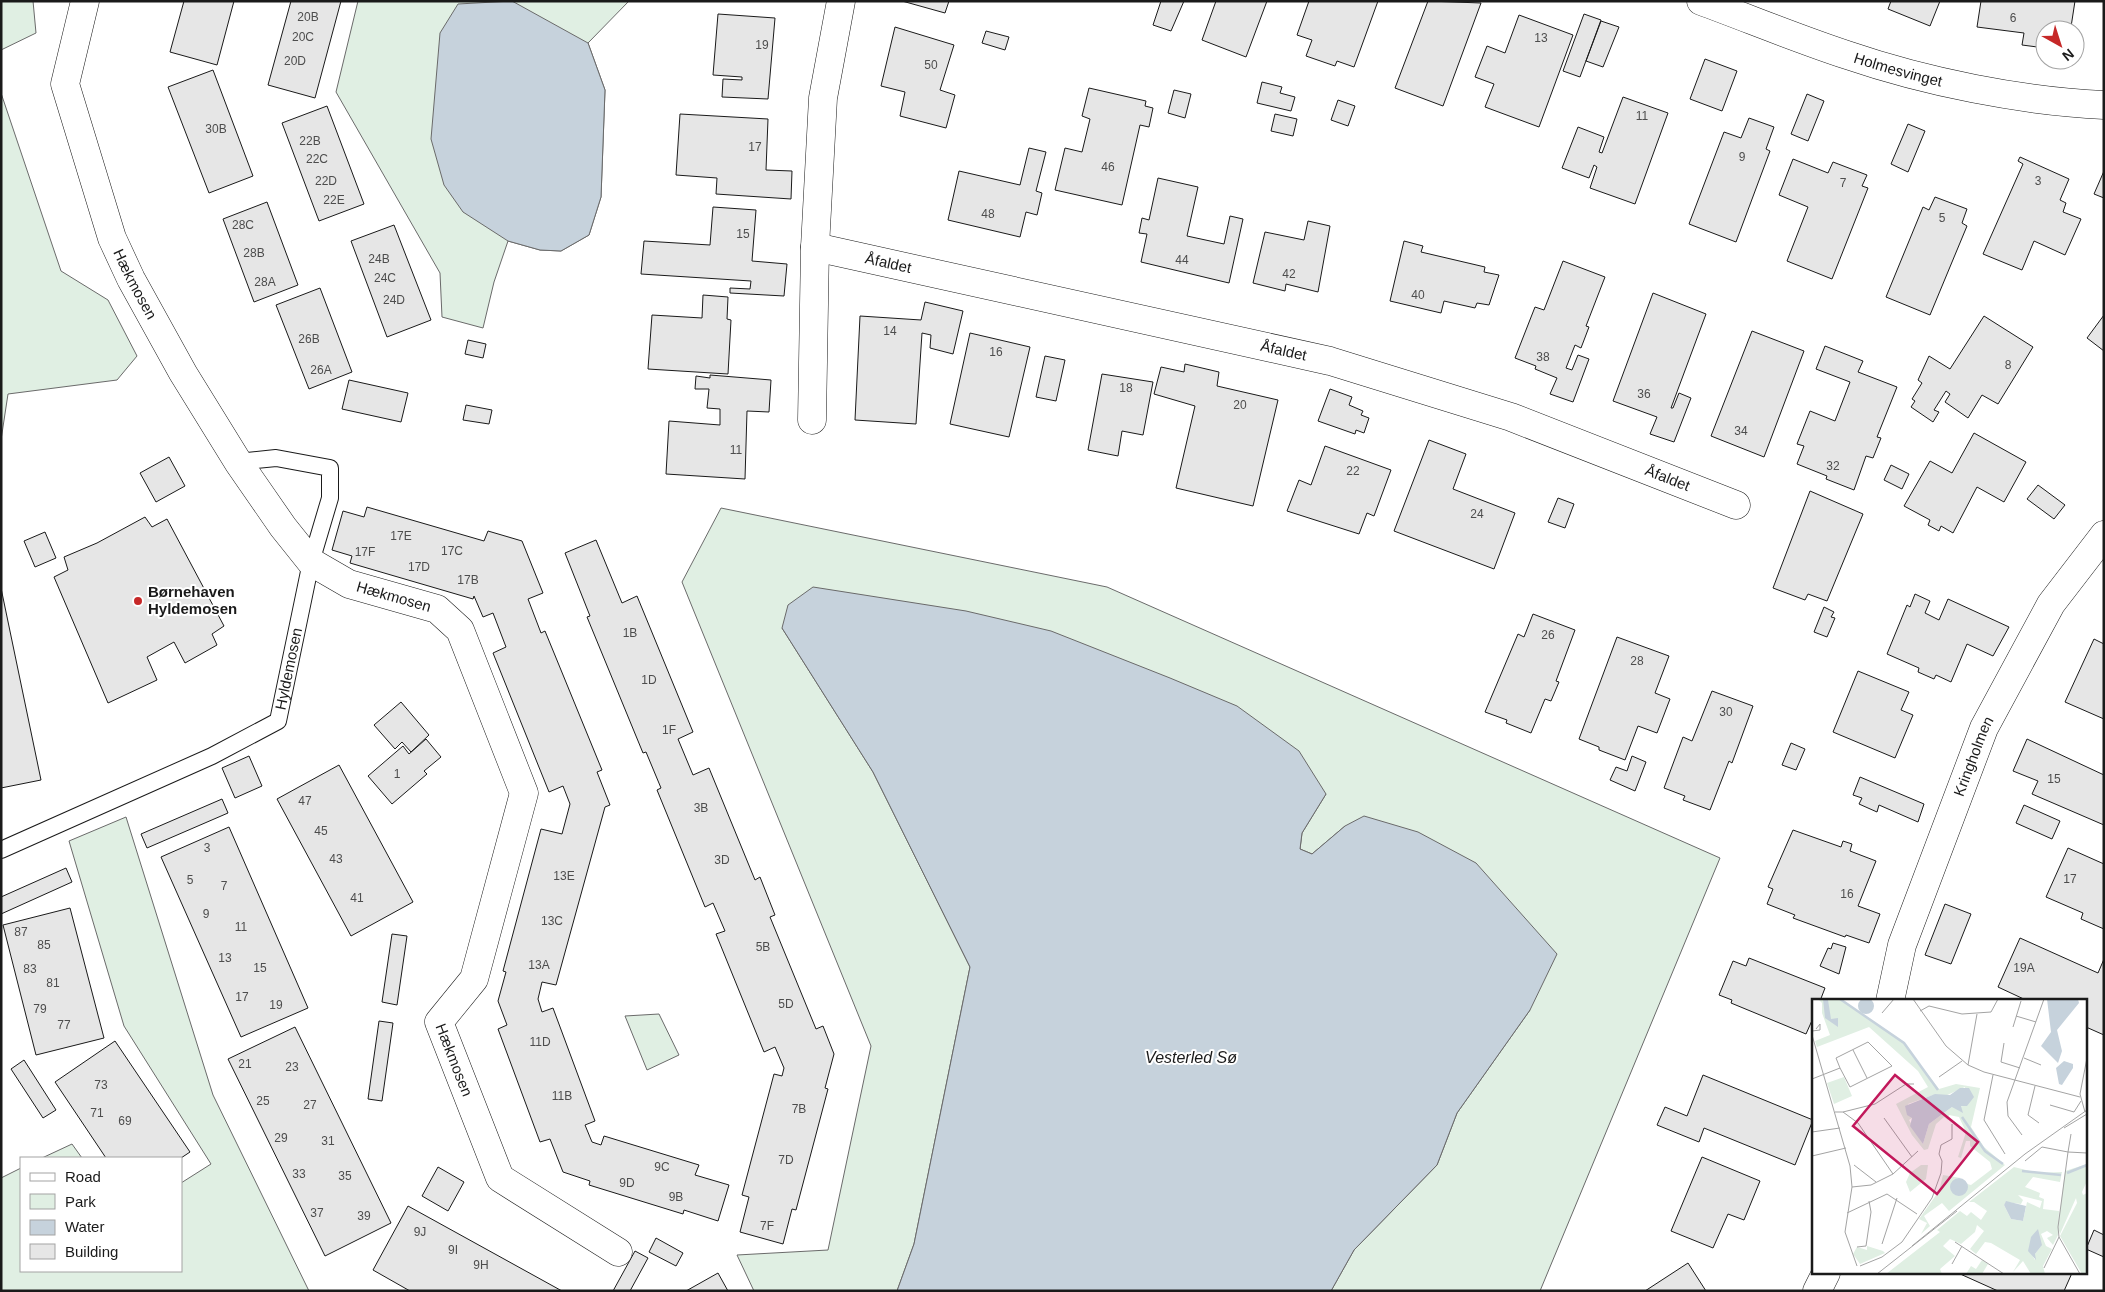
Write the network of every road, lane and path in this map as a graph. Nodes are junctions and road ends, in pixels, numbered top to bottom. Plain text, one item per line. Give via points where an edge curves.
1 (85, 1) edge
2 (841, 1) edge
3 (1701, 1) edge
4 (2104, 106) edge
5 (816, 247) junction
6 (812, 420) dead end
7 (238, 462) junction
8 (1736, 504) dead end
9 (2104, 535) edge
10 (311, 562) junction
11 (1, 850) edge
12 (1890, 999) edge
13 (618, 1252) dead end
14 (1826, 1274) edge
15 (1817, 1291) edge

1 - 7 street, Hækmosen via 65,84 112,238 130,279
2 - 5 street via 823,98
3 - 4 street, Holmesvinget via 1849,56 1940,81 2058,103
5 - 6 street
5 - 8 street, Åfaldet via 1330,361 1511,417
7 - 10 street, Hækmosen
7 - 10 lane, Hyldemosen via 276,458 330,468 330,498
9 - 12 street, Kringholmen via 2051,604 1984,728 1902,945
10 - 11 lane, Hyldemosen via 278,721 212,756
10 - 13 street, Hækmosen via 349,584 437,609 460,630 524,793 474,979 439,1022 500,1178
14 - 15 street

